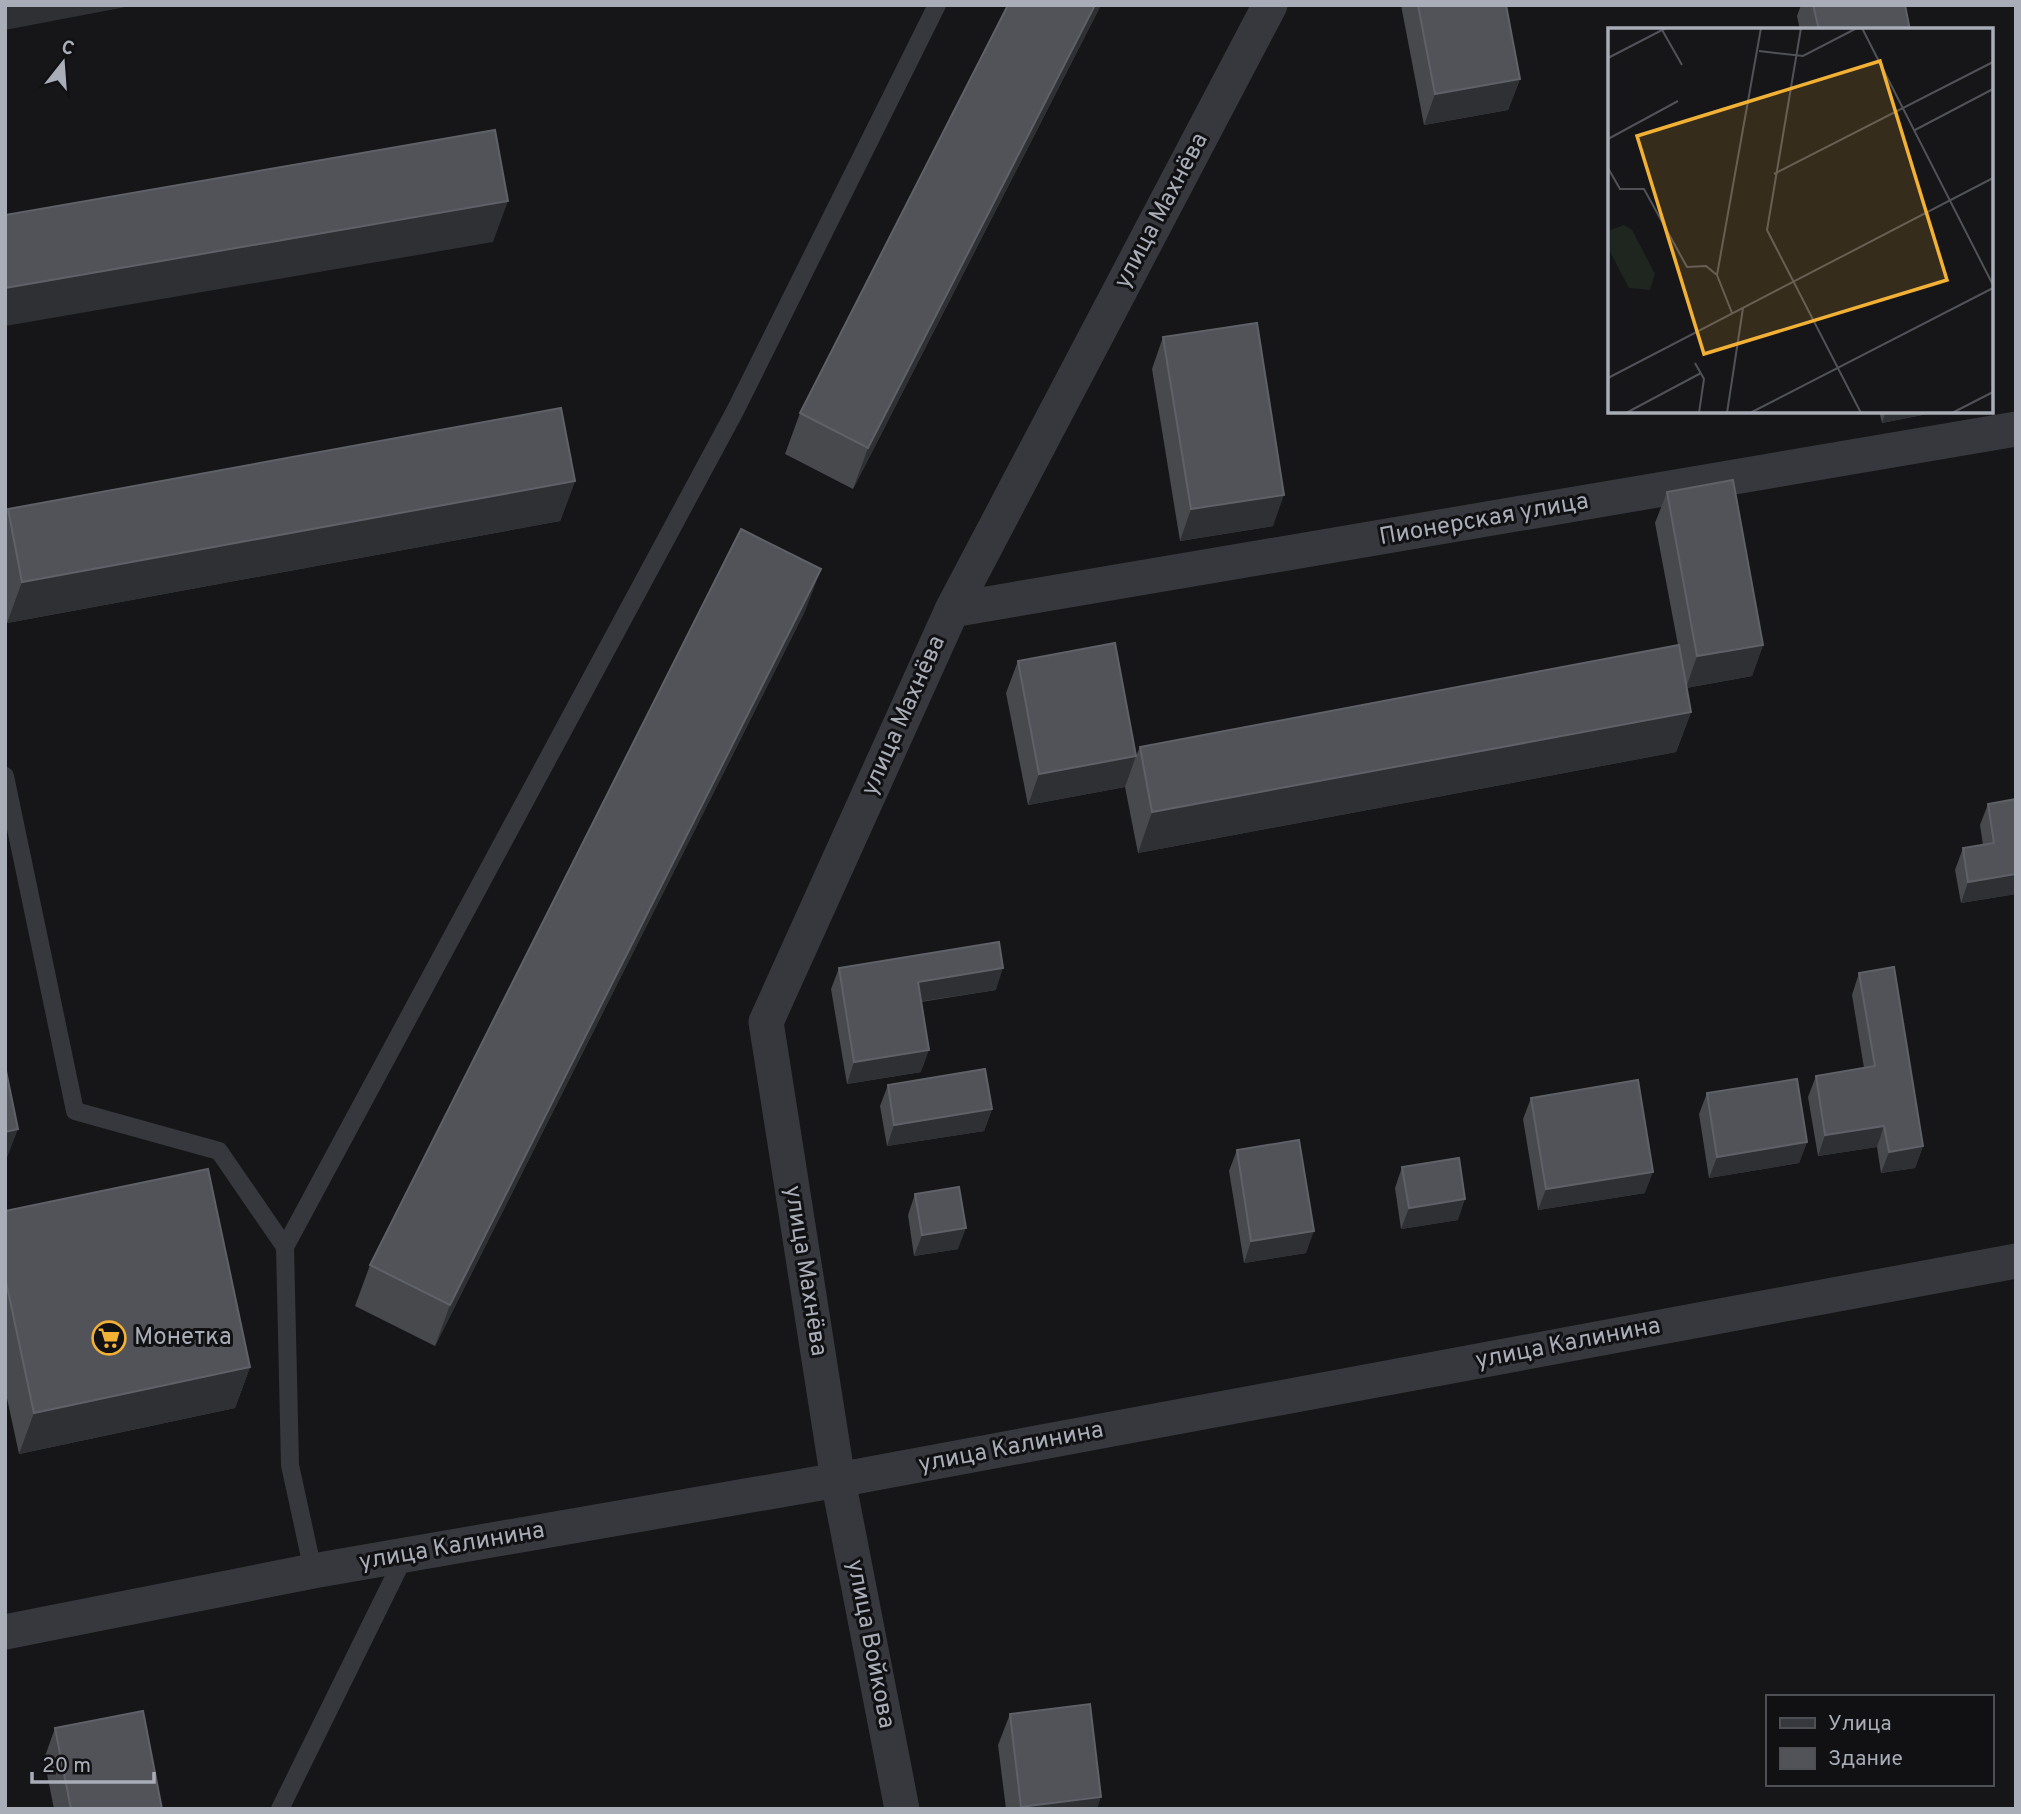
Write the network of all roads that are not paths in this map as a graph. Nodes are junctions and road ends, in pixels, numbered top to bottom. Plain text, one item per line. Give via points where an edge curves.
1 (937, 5) edge
2 (1269, 5) edge
3 (2016, 429) edge
4 (952, 610) junction
5 (5, 776) edge
6 (285, 1247) junction
7 (2016, 1261) edge
8 (838, 1480) junction
9 (405, 1555) junction
10 (313, 1571) junction
11 (5, 1632) edge
12 (280, 1809) edge
13 (902, 1809) edge

1 - 6 lane via 735,411
2 - 4 street, улица Махнёва
3 - 4 street, Пионерская улица
4 - 8 street, улица Махнёва via 766,1022
5 - 6 lane via 75,1111 219,1151
6 - 10 lane via 290,1465
7 - 8 street, улица Калинина
8 - 9 street, улица Калинина
8 - 13 street, улица Войкова
9 - 10 street, улица Калинина
9 - 12 lane
10 - 11 street, улица Калинина

